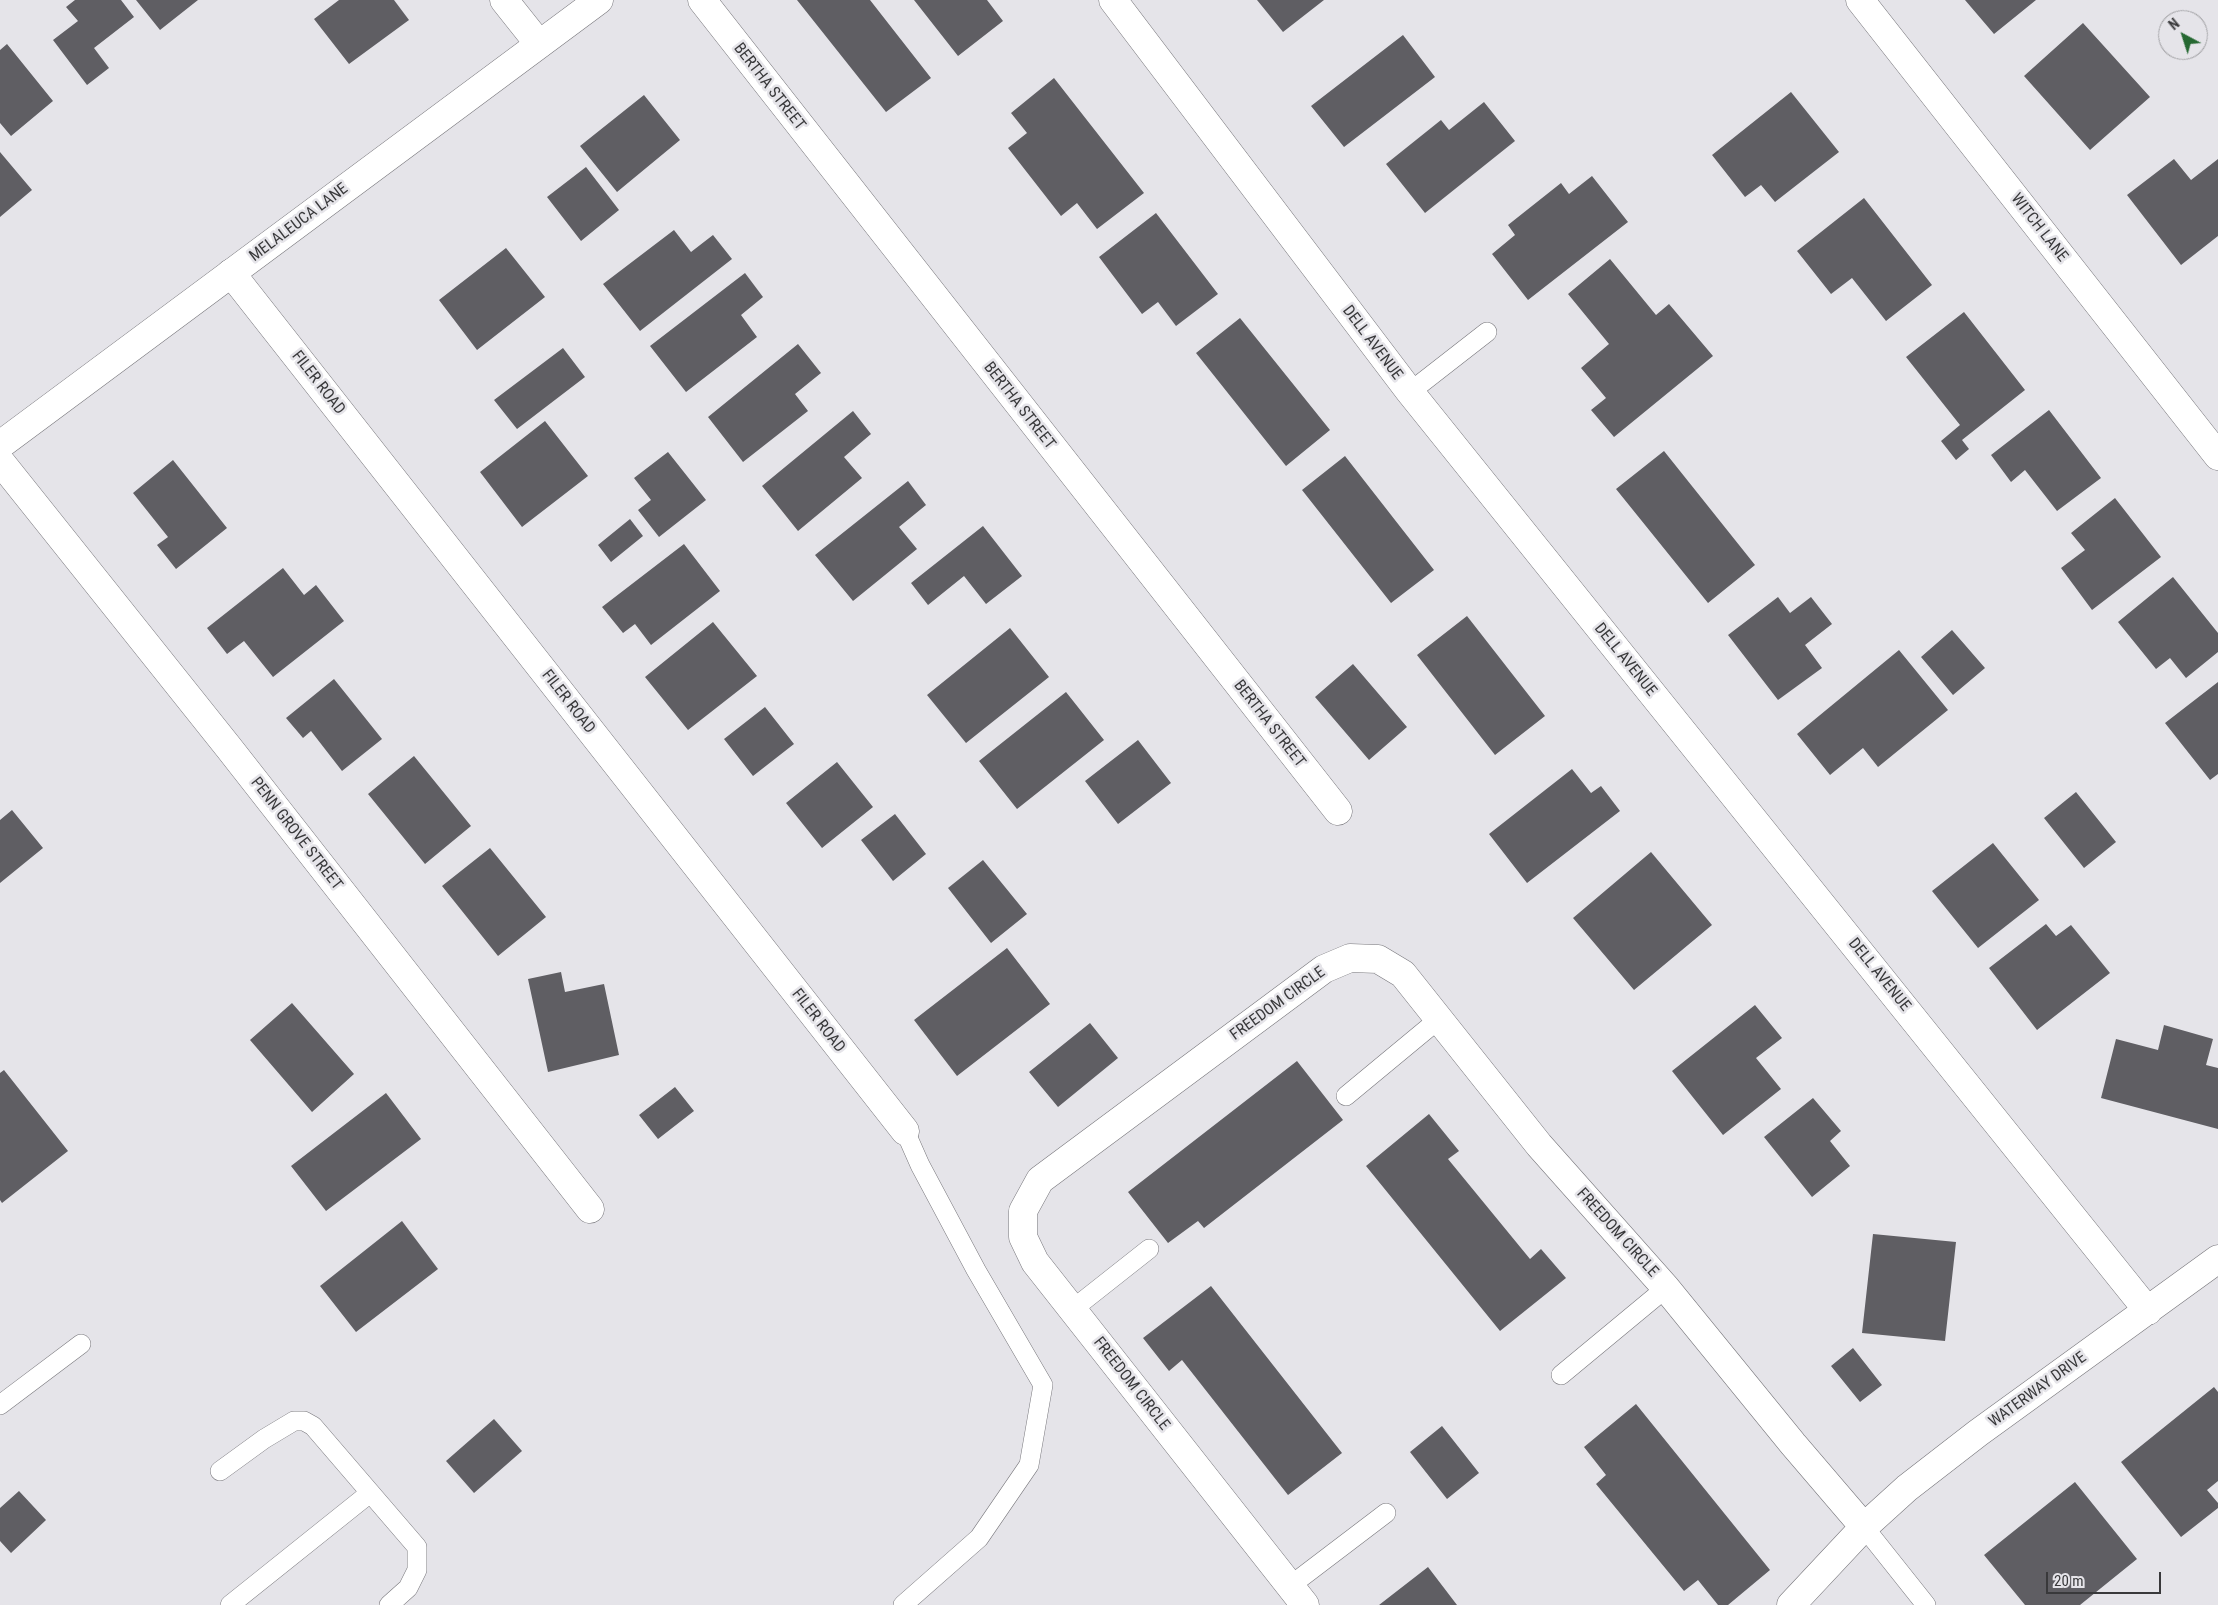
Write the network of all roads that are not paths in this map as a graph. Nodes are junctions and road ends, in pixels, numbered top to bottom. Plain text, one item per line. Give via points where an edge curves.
1 (504, 0) edge
2 (599, 0) edge
3 (702, 0) edge
4 (1113, 0) edge
5 (1860, 0) edge
6 (539, 44) junction
7 (231, 273) junction
8 (1487, 332) dead end
9 (1410, 392) junction
10 (0, 445) edge
11 (2218, 456) edge
12 (0, 461) edge
13 (1338, 811) dead end
14 (1439, 1019) junction
15 (1346, 1096) dead end
16 (905, 1131) joint
17 (590, 1208) dead end
18 (1149, 1249) dead end
19 (2218, 1259) edge
20 (1666, 1288) junction
21 (1073, 1309) junction
22 (2148, 1311) junction
23 (80, 1344) dead end
24 (1560, 1375) dead end
25 (0, 1404) edge
26 (220, 1471) dead end
27 (370, 1493) junction
28 (1386, 1513) dead end
29 (1864, 1527) junction
30 (1298, 1596) edge
31 (230, 1605) edge
32 (389, 1605) edge
33 (903, 1605) edge
34 (1791, 1605) edge
35 (1926, 1605) edge

1 - 6 street
2 - 6 street, MELALEUCA LANE
3 - 13 street, BERTHA STREET
4 - 9 street, DELL AVENUE
5 - 11 street, WITCH LANE
6 - 7 street, MELALEUCA LANE
7 - 10 street, MELALEUCA LANE
7 - 16 street, FILER ROAD
8 - 9 lane
9 - 22 street, DELL AVENUE
12 - 17 street, PENN GROVE STREET
14 - 15 lane
14 - 20 street, FREEDOM CIRCLE via 1539,1145
14 - 21 street, FREEDOM CIRCLE via 1403,974 1378,959 1350,958 1324,969 1040,1180 1023,1211 1023,1237 1035,1262
16 - 33 lane via 976,1270 1043,1385 1029,1465 979,1538
18 - 21 lane
19 - 22 street, WATERWAY DRIVE
20 - 24 lane
20 - 29 street, FREEDOM CIRCLE
21 - 30 street, FREEDOM CIRCLE
22 - 29 street, WATERWAY DRIVE via 1978,1433 1907,1488
23 - 25 lane
26 - 27 lane via 294,1421 304,1421 313,1426
27 - 31 lane
27 - 32 lane via 416,1547 417,1570 408,1588
28 - 30 lane
29 - 34 street
29 - 35 lane

